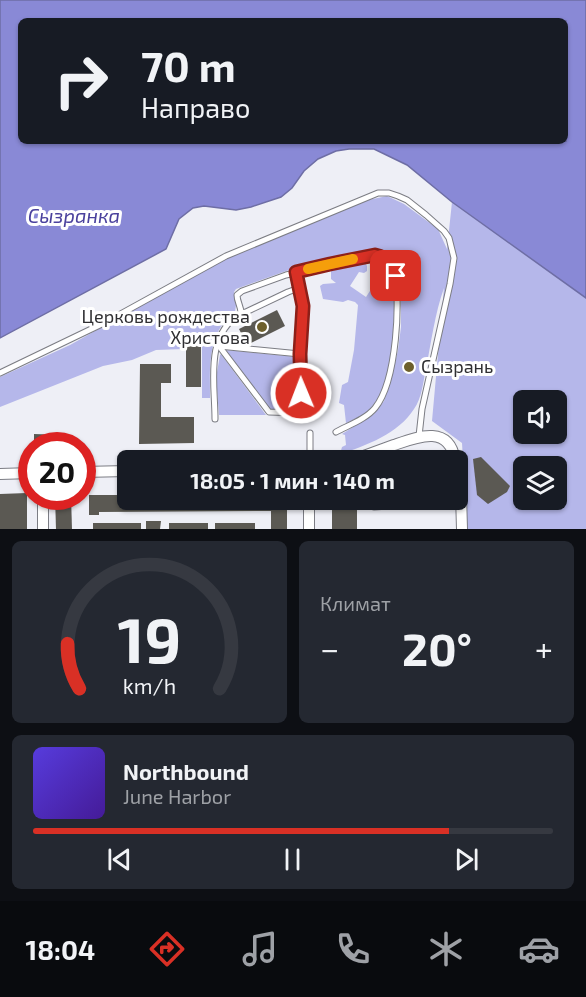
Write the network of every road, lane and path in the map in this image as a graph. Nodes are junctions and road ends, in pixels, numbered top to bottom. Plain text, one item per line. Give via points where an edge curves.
1 (296, 272) junction
2 (299, 288) junction
3 (241, 313) junction
4 (218, 346) junction
5 (300, 354) junction
6 (0, 373) edge
7 (215, 419) dead end
8 (336, 432) dead end
9 (310, 433) dead end
10 (419, 436) junction
11 (309, 450) edge
12 (380, 450) edge
13 (452, 450) edge
14 (117, 471) edge
15 (96, 472) edge
16 (18, 473) edge
17 (0, 474) edge
18 (43, 510) edge
19 (309, 510) edge
20 (460, 510) edge
21 (44, 529) edge
22 (309, 529) edge
23 (462, 529) edge

1 - 2 lane
1 - 3 lane via 242,291 237,295
1 - 8 lane via 375,255 394,267 396,331 382,395 368,415
2 - 3 lane
2 - 5 lane via 303,306
3 - 4 lane via 224,327
4 - 5 lane
4 - 5 lane via 270,413 301,413
4 - 7 lane via 213,374
6 - 10 lane via 106,322 226,255 388,192 407,200 444,231 454,258
9 - 11 lane
10 - 12 street
10 - 13 street via 441,438
14 - 15 street
16 - 17 street
18 - 21 street
19 - 22 street
20 - 23 street

